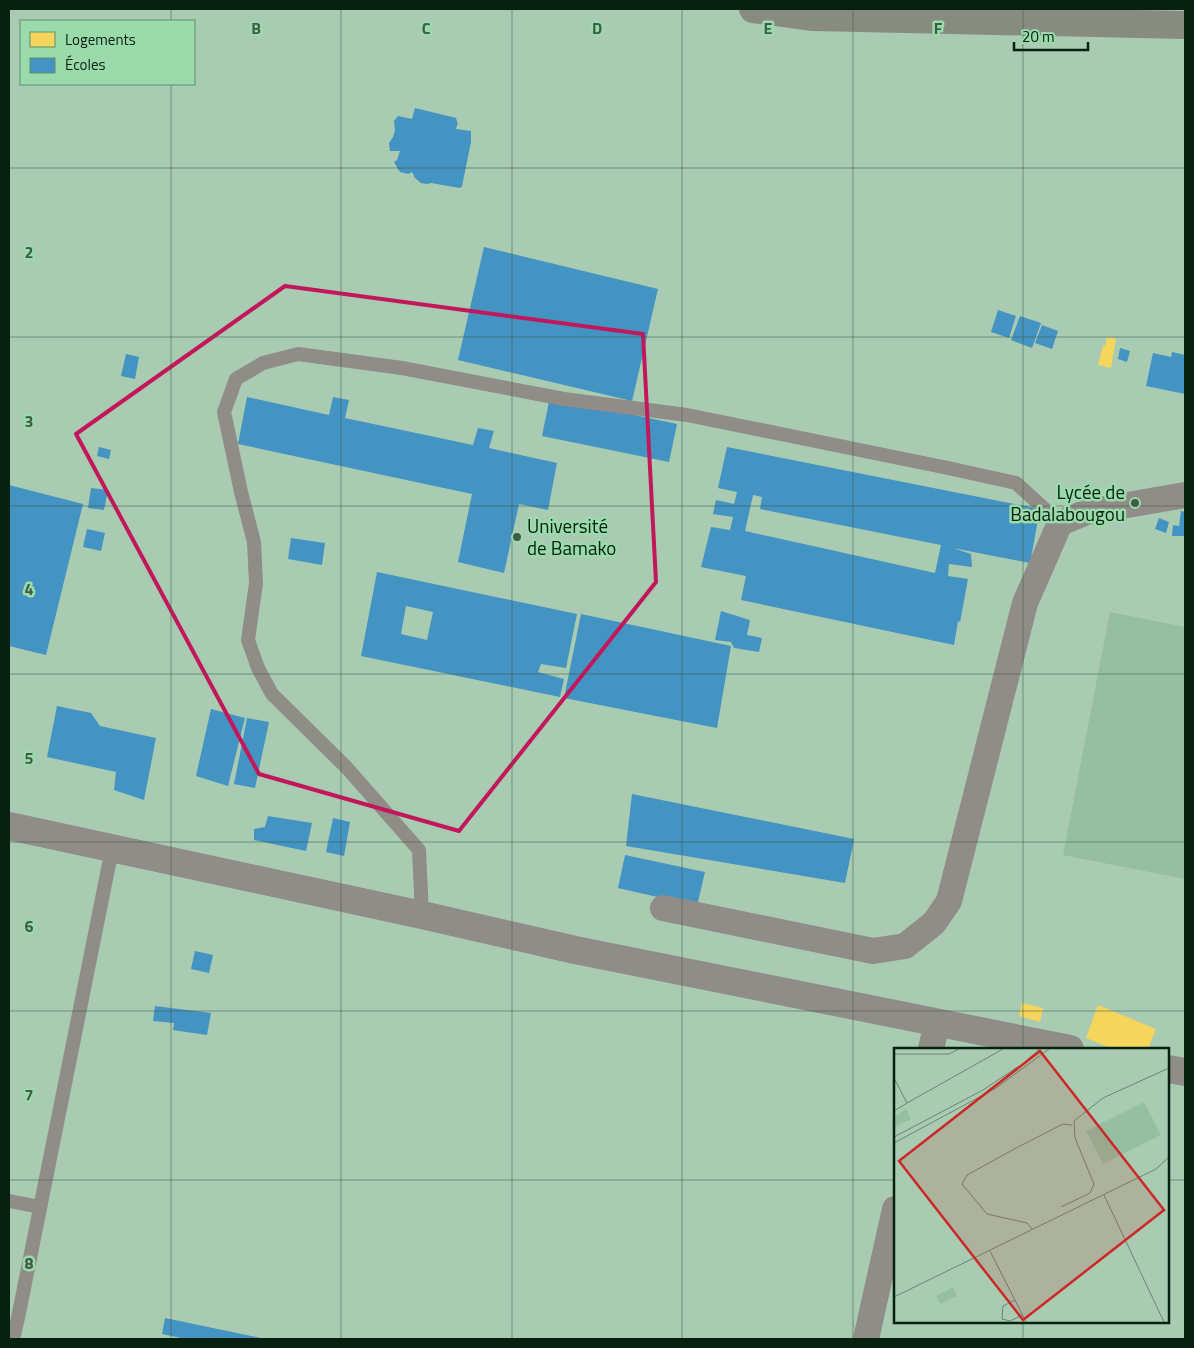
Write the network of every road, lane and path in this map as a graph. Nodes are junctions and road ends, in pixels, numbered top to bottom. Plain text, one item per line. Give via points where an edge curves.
1 (753, 9) edge
2 (1185, 25) edge
3 (1185, 495) edge
4 (1060, 523) junction
5 (9, 826) edge
6 (112, 849) junction
7 (663, 908) dead end
8 (422, 915) junction
9 (937, 1023) junction
10 (931, 1048) edge
11 (1065, 1048) edge
12 (1169, 1069) edge
13 (1185, 1072) edge
14 (9, 1201) edge
15 (40, 1207) junction
16 (894, 1213) edge
17 (13, 1318) edge
18 (13, 1339) edge
19 (866, 1339) edge

1 - 2 highway via 813,17
3 - 4 street via 1087,512
4 - 7 street via 1025,603 950,901 934,923 905,946 873,951
4 - 8 lane via 1016,483 687,415 564,399 402,368 298,354 263,363 236,379 224,412 254,542 256,583 248,640 272,694 348,768 419,850
5 - 6 street
6 - 8 street
6 - 15 lane
8 - 9 street via 575,950
9 - 10 street
9 - 11 street
12 - 13 street
14 - 15 lane
15 - 17 lane
16 - 19 street
17 - 18 lane

